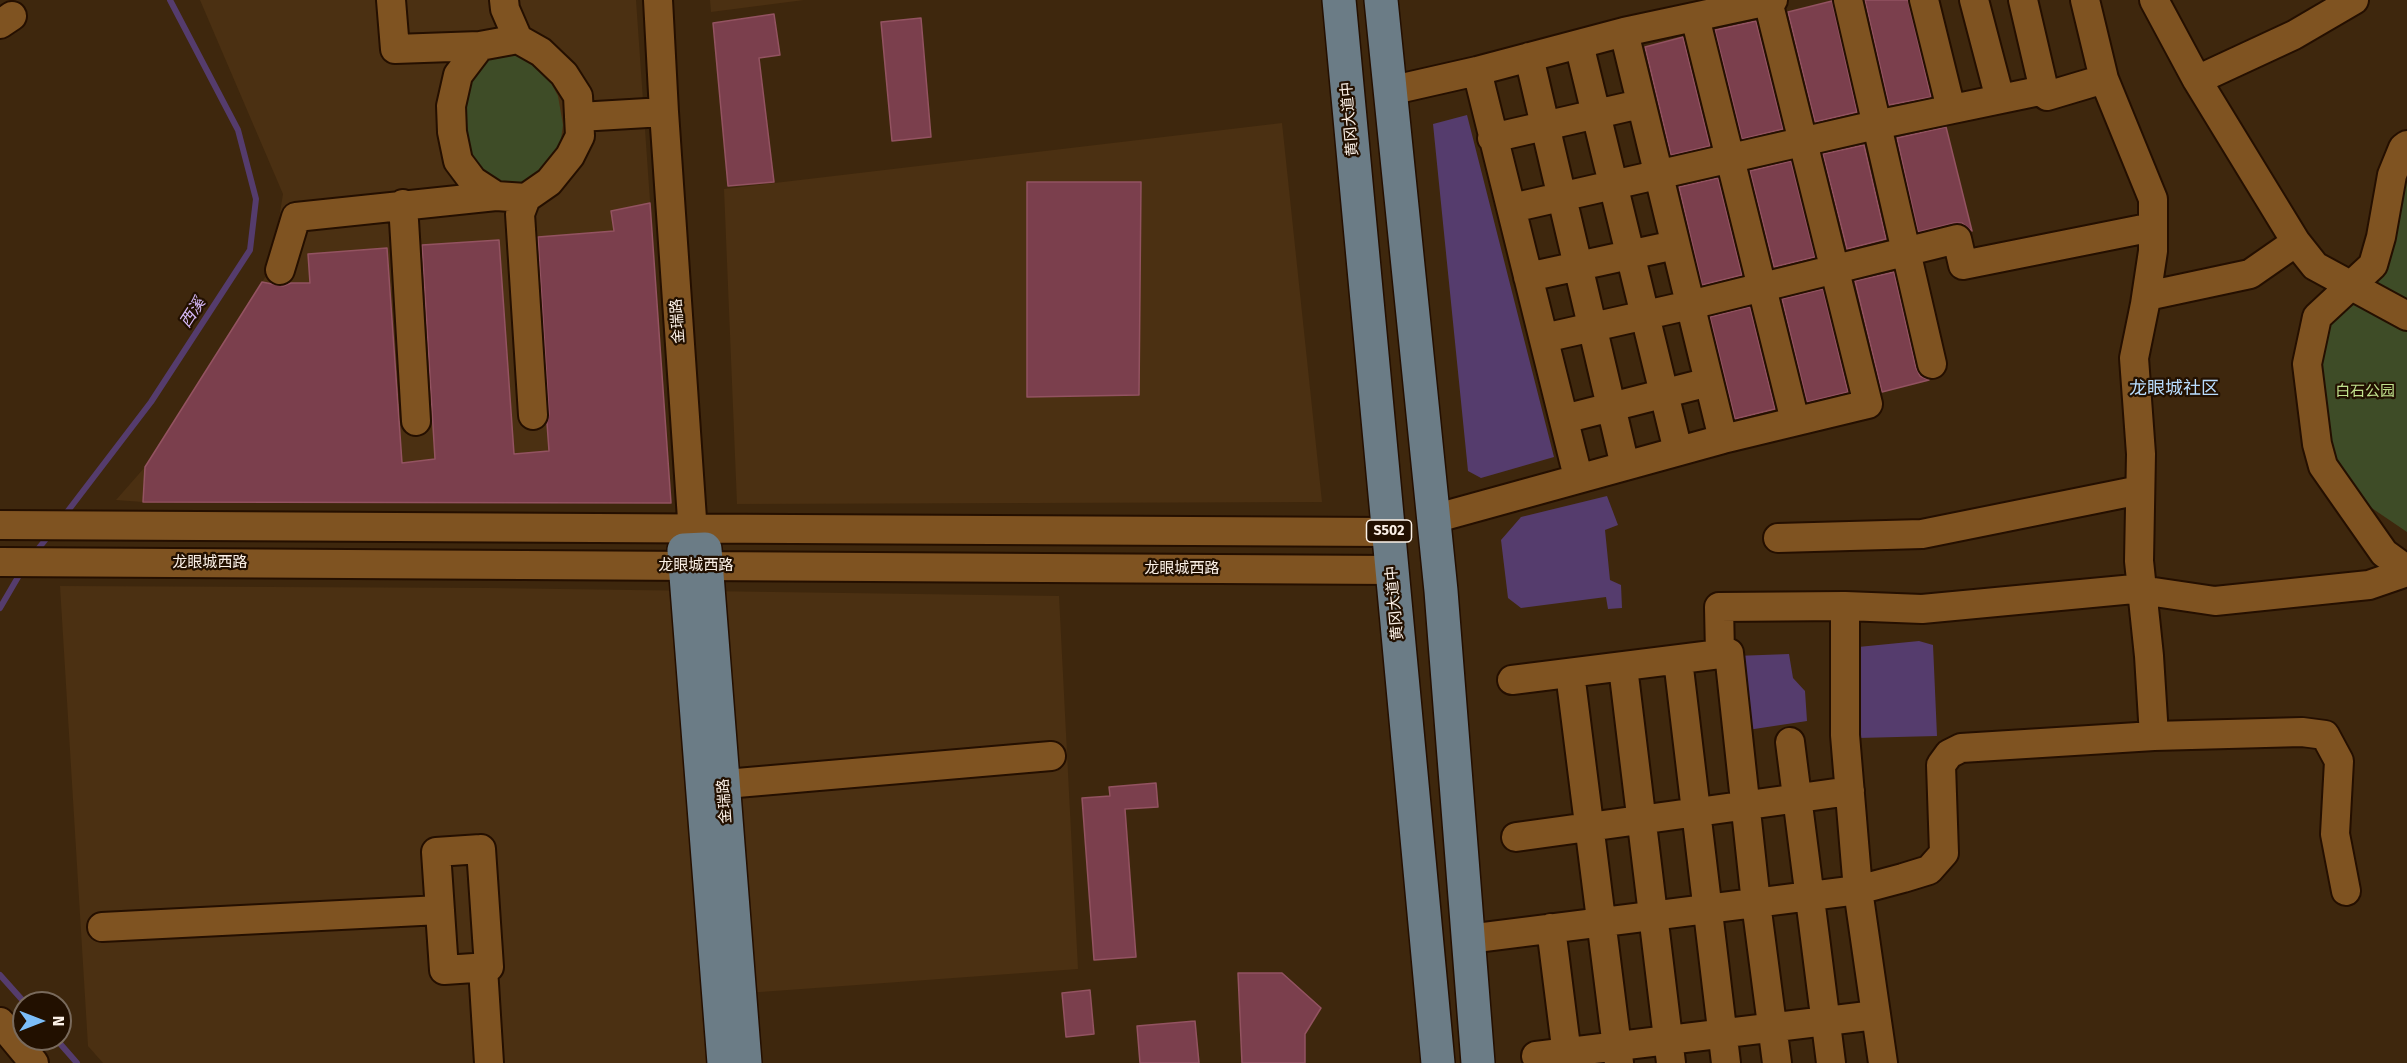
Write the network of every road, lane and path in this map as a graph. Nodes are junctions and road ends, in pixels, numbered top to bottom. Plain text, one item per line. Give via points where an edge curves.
1 (391, 0) edge
2 (504, 0) edge
3 (658, 0) edge
4 (1339, 0) edge
5 (1381, 0) edge
6 (1848, 0) edge
7 (1924, 0) edge
8 (1974, 0) edge
9 (2023, 0) edge
10 (2085, 0) edge
11 (2154, 0) edge
12 (2354, 0) edge
13 (1771, 1) edge
14 (1695, 17) junction
15 (1624, 33) junction
16 (518, 39) junction
17 (1579, 44) junction
18 (480, 46) junction
19 (1530, 57) junction
20 (1477, 71) junction
21 (2104, 79) junction
22 (2197, 80) junction
23 (2044, 90) junction
24 (1389, 91) junction
25 (1348, 94) junction
26 (2000, 99) junction
27 (1640, 104) junction
28 (1951, 109) junction
29 (654, 113) junction
30 (1596, 114) junction
31 (579, 117) junction
32 (1876, 125) junction
33 (1546, 126) junction
34 (1492, 138) junction
35 (1803, 142) junction
36 (2407, 145) edge
37 (1730, 158) junction
38 (1659, 174) junction
39 (1613, 184) junction
40 (496, 196) junction
41 (1562, 197) junction
42 (526, 198) junction
43 (404, 204) junction
44 (1512, 208) junction
45 (2153, 227) junction
46 (2296, 242) junction
47 (1675, 245) junction
48 (1906, 251) junction
49 (1630, 254) junction
50 (1578, 266) junction
51 (280, 270) dead end
52 (1835, 270) junction
53 (1528, 277) junction
54 (2352, 287) junction
55 (1762, 288) junction
56 (2147, 296) junction
57 (1690, 305) junction
58 (1645, 315) junction
59 (2407, 316) edge
60 (1592, 327) junction
61 (1544, 338) junction
62 (1932, 364) dead end
63 (1709, 382) junction
64 (1664, 393) junction
65 (1611, 406) junction
66 (532, 415) dead end
67 (1564, 420) junction
68 (416, 421) dead end
69 (1795, 421) junction
70 (1723, 439) junction
71 (1678, 451) junction
72 (1625, 466) junction
73 (1578, 477) junction
74 (2140, 490) junction
75 (1434, 524) junction
76 (0, 525) edge
77 (1389, 532) junction
78 (1778, 538) dead end
79 (694, 550) joint
80 (7, 562) edge
81 (1393, 570) junction
82 (2407, 571) edge
83 (2142, 591) junction
84 (1845, 606) junction
85 (1720, 654) junction
86 (1678, 660) junction
87 (1623, 666) junction
88 (1570, 673) junction
89 (1512, 680) dead end
90 (2154, 736) junction
91 (1790, 742) dead end
92 (1051, 756) dead end
93 (713, 785) junction
94 (1850, 791) junction
95 (1797, 798) junction
96 (1746, 805) junction
97 (1695, 812) junction
98 (1641, 820) junction
99 (1589, 827) junction
100 (1516, 837) dead end
101 (1464, 884) junction
102 (1421, 888) junction
103 (1858, 890) junction
104 (2346, 891) dead end
105 (1809, 896) junction
106 (1756, 903) junction
107 (1706, 909) junction
108 (440, 910) junction
109 (1653, 916) junction
110 (1601, 922) junction
111 (102, 927) dead end
112 (1551, 928) junction
113 (1468, 939) junction
114 (483, 968) junction
115 (1876, 1014) junction
116 (1826, 1021) junction
117 (0, 1022) edge
118 (1772, 1027) junction
119 (1722, 1034) junction
120 (1670, 1052) edge
121 (1618, 1055) edge
122 (1536, 1056) dead end
123 (1568, 1058) edge
124 (34, 1063) edge
125 (489, 1063) edge
126 (724, 1063) edge
127 (745, 1063) edge
128 (1438, 1063) edge
129 (1478, 1063) edge
130 (1726, 1063) edge
131 (1777, 1063) edge
132 (1831, 1063) edge
133 (1883, 1063) edge

1 - 18 street via 395,49
2 - 16 street
3 - 29 street, 金瑞路
4 - 25 main road, 黄冈大道中 / S502
5 - 24 main road, S502
6 - 32 street
7 - 28 street
8 - 26 street
9 - 23 street
10 - 21 street
11 - 22 street
12 - 22 street via 2294,35
13 - 14 street
13 - 35 street
14 - 15 street
14 - 37 street
15 - 17 street
15 - 27 street
16 - 18 street
16 - 31 street via 541,52 564,74 578,96
17 - 19 street
17 - 30 street
18 - 40 street via 458,75 451,106 452,132 458,161 473,181
19 - 20 street
19 - 33 street
20 - 24 street
20 - 34 street
21 - 23 street via 2046,96
21 - 45 street via 2153,199
22 - 46 street
23 - 26 street
24 - 25 main road
24 - 75 main road, S502
25 - 77 main road, 黄冈大道中 / S502
26 - 28 street
27 - 30 street
27 - 38 street
28 - 32 street
29 - 31 street
29 - 79 street, 金瑞路
30 - 33 street
30 - 39 street
31 - 42 street via 580,136 570,156 549,182
32 - 35 street
32 - 48 street
33 - 34 street
33 - 41 street
34 - 44 street
35 - 37 street
35 - 52 street
36 - 54 street via 2392,175 2373,265
37 - 38 street
37 - 55 street
38 - 39 street
38 - 47 street
39 - 41 street
39 - 49 street
40 - 42 street
40 - 43 street
41 - 44 street
41 - 50 street
42 - 66 street via 520,214
43 - 51 street via 296,217
43 - 68 street
44 - 53 street
45 - 48 street via 1964,265 1957,239
45 - 56 street
46 - 54 street via 2315,266
46 - 56 street via 2250,274
47 - 49 street
47 - 57 street
48 - 52 street
48 - 62 street
49 - 50 street
49 - 58 street
50 - 53 street
50 - 60 street
52 - 55 street
52 - 69 street via 1868,404
53 - 61 street
54 - 59 street
54 - 82 street via 2317,317 2307,364 2317,444 2323,466 2349,505 2384,554
55 - 57 street
55 - 69 street
56 - 74 street via 2134,358
57 - 58 street
57 - 63 street
58 - 60 street
58 - 64 street
60 - 61 street
60 - 65 street
61 - 67 street
63 - 64 street
63 - 70 street
64 - 65 street
64 - 71 street
65 - 67 street
65 - 72 street
67 - 73 street
69 - 70 street
70 - 71 street
71 - 72 street
72 - 73 street
73 - 75 street
74 - 78 street via 1922,534
74 - 83 street
75 - 77 main road
75 - 101 main road, S502
76 - 77 street
77 - 81 main road, 黄冈大道中 / S502
79 - 93 main road, 金瑞路 via 705,549
80 - 81 street, 龙眼城西路
81 - 102 main road, 黄冈大道中 / S502
82 - 83 street via 2368,585 2215,601
83 - 84 street via 1922,609
83 - 90 street
84 - 85 street via 1719,607
84 - 94 street via 1845,735
85 - 86 street
85 - 96 street via 1729,653
86 - 87 street
86 - 97 street
87 - 88 street
87 - 98 street
88 - 89 street
88 - 99 street
90 - 103 street via 1962,748 1949,754 1941,765 1944,853 1929,870
90 - 104 street via 2302,732 2325,735 2339,760 2335,834
91 - 95 street
92 - 93 street
93 - 126 main road, 金瑞路
93 - 127 main road, 金瑞路
94 - 95 street
94 - 103 street
95 - 96 street
95 - 105 street
96 - 97 street
96 - 106 street
97 - 98 street
97 - 107 street
98 - 99 street
98 - 109 street
99 - 100 street
99 - 110 street
101 - 102 main road
101 - 113 main road, S502
102 - 128 main road, 黄冈大道中 / S502
103 - 105 street
103 - 115 street
105 - 106 street
105 - 116 street
106 - 107 street
106 - 118 street
107 - 109 street
107 - 119 street
108 - 111 street
108 - 114 street via 444,970
108 - 114 street via 436,852 481,849 489,967
109 - 110 street
109 - 120 street
110 - 112 street
110 - 121 street
112 - 113 street
112 - 123 street
113 - 129 main road, S502
114 - 125 street
115 - 116 street
115 - 133 street
116 - 118 street
116 - 132 street
117 - 124 street
118 - 119 street
118 - 131 street
119 - 120 street
119 - 130 street
120 - 121 street
121 - 123 street
122 - 123 street

